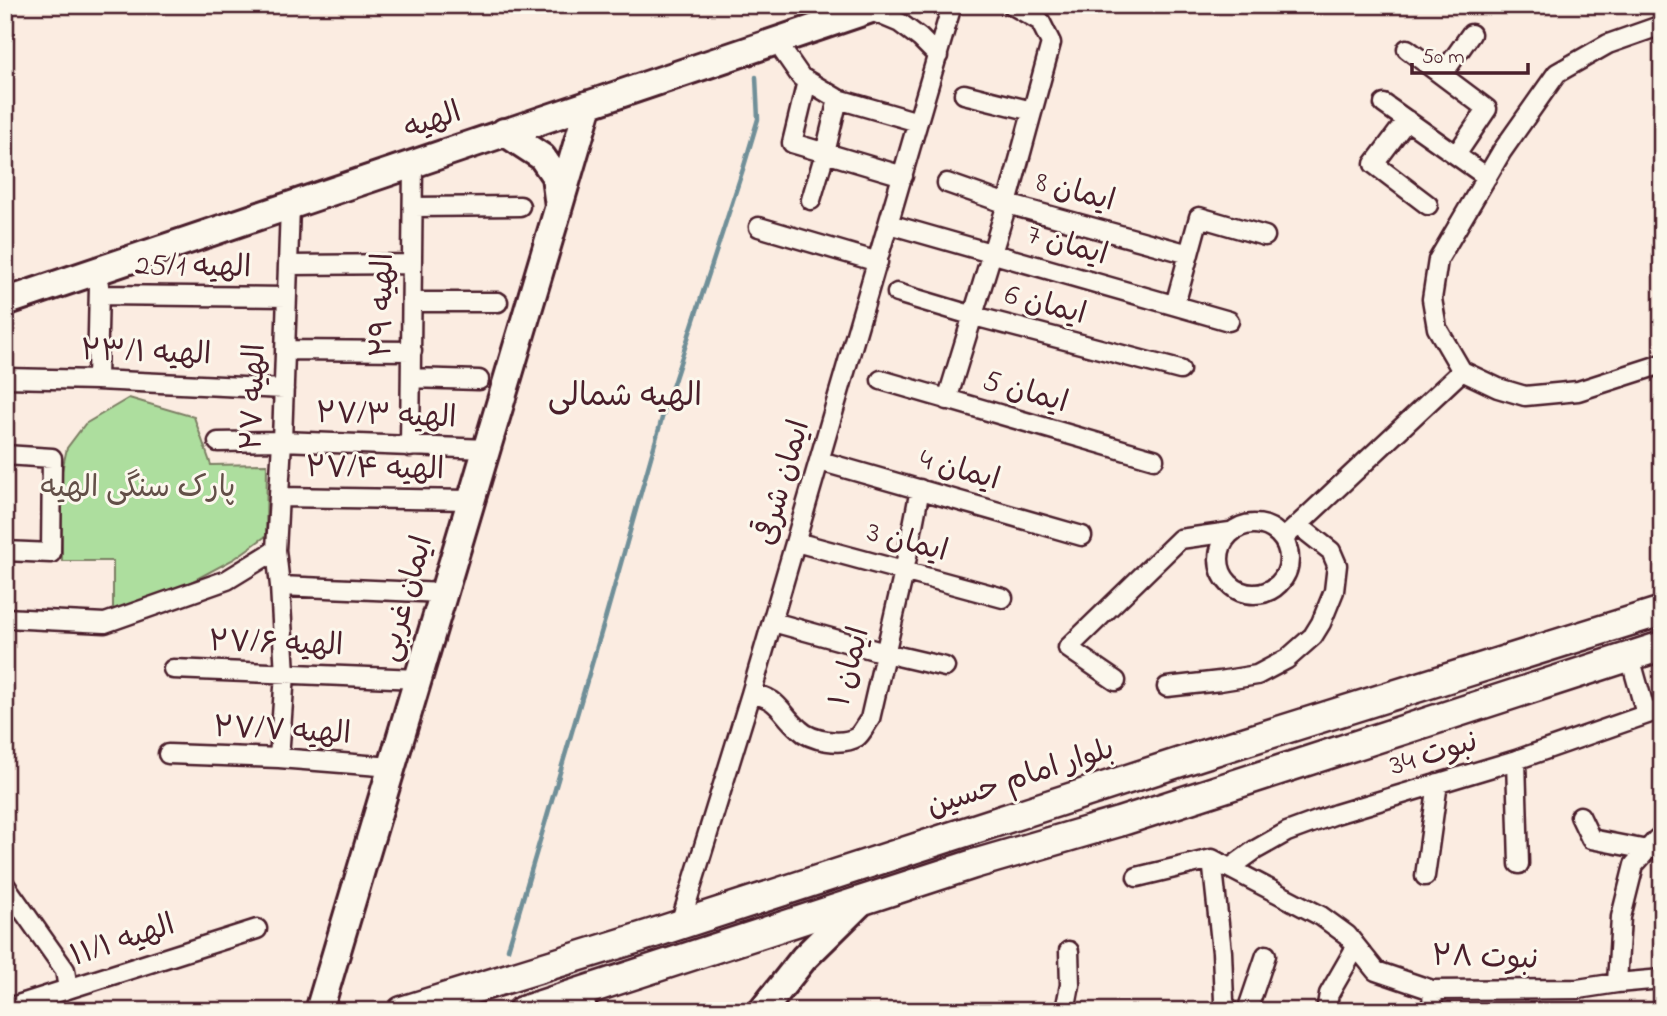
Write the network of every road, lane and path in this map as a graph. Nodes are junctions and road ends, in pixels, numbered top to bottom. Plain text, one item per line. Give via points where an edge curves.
1 (953, 5) edge
2 (1012, 5) edge
3 (876, 8) edge
4 (1662, 25) edge
5 (1471, 34) dead end
6 (776, 41) junction
7 (1407, 49) dead end
8 (938, 56) junction
9 (1442, 75) junction
10 (807, 81) junction
11 (964, 94) dead end
12 (838, 99) junction
13 (589, 104) junction
14 (1384, 104) dead end
15 (1032, 111) junction
16 (1407, 120) junction
17 (918, 122) junction
18 (504, 132) junction
19 (825, 153) junction
20 (1456, 155) junction
21 (413, 163) junction
22 (903, 176) junction
23 (1487, 177) junction
24 (947, 183) dead end
25 (811, 200) dead end
26 (1007, 204) junction
27 (1429, 205) dead end
28 (289, 206) junction
29 (520, 206) dead end
30 (559, 206) junction
31 (413, 207) junction
32 (889, 224) junction
33 (759, 227) dead end
34 (1265, 236) dead end
35 (992, 254) junction
36 (1189, 254) junction
37 (878, 262) junction
38 (412, 264) junction
39 (288, 265) junction
40 (99, 282) junction
41 (897, 293) dead end
42 (287, 297) junction
43 (5, 302) edge
44 (412, 302) junction
45 (498, 302) dead end
46 (1175, 305) junction
47 (974, 316) junction
48 (1229, 321) dead end
49 (285, 350) junction
50 (412, 351) junction
51 (1662, 364) edge
52 (1180, 370) dead end
53 (1462, 371) junction
54 (5, 378) edge
55 (411, 378) junction
56 (97, 380) junction
57 (480, 380) dead end
58 (881, 380) dead end
59 (284, 389) junction
60 (947, 400) junction
61 (282, 441) junction
62 (218, 442) dead end
63 (410, 447) junction
64 (487, 449) junction
65 (5, 456) edge
66 (1154, 459) dead end
67 (820, 461) junction
68 (920, 489) junction
69 (279, 497) junction
70 (471, 500) junction
71 (1298, 525) junction
72 (1230, 532) junction
73 (1082, 536) dead end
74 (1283, 539) junction
75 (796, 542) junction
76 (276, 550) junction
77 (5, 551) edge
78 (904, 572) junction
79 (280, 586) junction
80 (444, 593) junction
81 (1003, 598) dead end
82 (1662, 611) edge
83 (5, 618) edge
84 (773, 622) junction
85 (1662, 646) edge
86 (885, 653) junction
87 (1630, 657) junction
88 (946, 667) dead end
89 (173, 669) dead end
90 (285, 674) junction
91 (418, 679) junction
92 (1116, 681) dead end
93 (1167, 687) dead end
94 (751, 695) junction
95 (1654, 712) edge
96 (168, 754) dead end
97 (279, 758) junction
98 (1516, 760) junction
99 (392, 767) junction
100 (1438, 783) junction
101 (1580, 816) dead end
102 (1662, 836) edge
103 (1647, 850) junction
104 (1212, 859) junction
105 (1519, 864) dead end
106 (1230, 868) junction
107 (1425, 876) dead end
108 (1137, 877) dead end
109 (5, 886) edge
110 (863, 900) junction
111 (680, 924) junction
112 (257, 929) dead end
113 (1356, 947) junction
114 (1069, 951) dead end
115 (1266, 955) dead end
116 (1662, 979) edge
117 (1617, 983) junction
118 (68, 989) junction
119 (1432, 990) junction
120 (572, 1005) edge
121 (5, 1009) edge
122 (320, 1011) edge
123 (402, 1011) edge
124 (522, 1011) edge
125 (762, 1011) edge
126 (1065, 1011) edge
127 (1228, 1011) edge
128 (1247, 1011) edge
129 (1326, 1011) edge
130 (1433, 1011) edge

1 - 8 street, ایمان شرقی
2 - 15 street via 1040,21 1051,43
3 - 6 main road, الهیه
3 - 8 street
4 - 23 street via 1608,44 1557,73
5 - 9 street
6 - 10 street
6 - 13 main road, الهیه
7 - 9 street
8 - 17 street, ایمان شرقی
9 - 20 street via 1487,109
10 - 12 street
10 - 19 street via 792,143
11 - 15 street
12 - 17 street
12 - 19 street
13 - 18 main road, الهیه
13 - 30 main road, ایمان غربی
14 - 16 street
15 - 26 street
16 - 20 street
16 - 27 street via 1374,164
17 - 22 street, ایمان شرقی
18 - 21 main road, الهیه
18 - 30 main road via 542,157 555,176
19 - 22 street
19 - 25 street
20 - 23 street
21 - 28 main road, الهیه
21 - 31 street, الهیه ۲۹
22 - 32 street, ایمان شرقی
23 - 53 street via 1438,260 1432,299 1437,328
24 - 26 street, ایمان 8
26 - 35 street
26 - 36 street, ایمان 8
28 - 39 street, الهیه ۲۷
28 - 40 main road, الهیه
29 - 31 street
30 - 64 main road, ایمان غربی
31 - 38 street, الهیه ۲۹
32 - 35 street, ایمان 7
32 - 37 street, ایمان شرقی
33 - 37 street
34 - 36 street via 1199,217
35 - 46 street, ایمان 7
35 - 47 street
36 - 46 street
37 - 67 street, ایمان شرقی
38 - 39 street
38 - 44 street, الهیه ۲۹
39 - 42 street, الهیه ۲۷
40 - 42 street, الهیه 25/1
40 - 43 main road, الهیه
40 - 56 street
41 - 47 street, ایمان 6
42 - 49 street, الهیه ۲۷
44 - 45 street
44 - 50 street, الهیه ۲۹
46 - 48 street, ایمان 7
47 - 52 street, ایمان 6
47 - 60 street
49 - 50 street
49 - 59 street, الهیه ۲۷
50 - 55 street, الهیه ۲۹
51 - 53 street via 1578,391 1525,396
53 - 71 street
54 - 56 street, الهیه ۲۳/۱
55 - 57 street
55 - 63 street, الهیه ۲۹
56 - 59 street, الهیه ۲۳/۱
58 - 60 street, ایمان 5
59 - 61 street, الهیه ۲۷
60 - 66 street, ایمان 5
61 - 62 street, الهیه ۲۷/۳
61 - 63 street, الهیه ۲۷/۳
61 - 69 street, الهیه ۲۷
63 - 64 street, الهیه ۲۷/۳
64 - 70 main road, ایمان غربی
65 - 77 street via 52,458 51,553
67 - 68 street, ایمان 4
67 - 75 street, ایمان شرقی
68 - 73 street, ایمان 4
68 - 78 street, ایمان ۱
69 - 70 street, الهیه ۲۷/۴
69 - 76 street, الهیه ۲۷
70 - 80 main road, ایمان غربی
71 - 74 street
71 - 93 street via 1331,551 1337,565 1334,592 1313,636 1287,659 1257,675
72 - 74 street via 1241,526 1264,525
72 - 74 street via 1218,564 1229,585 1250,595 1272,590 1287,572 1288,549
72 - 92 street via 1180,539 1068,648
75 - 78 street, ایمان 3
75 - 84 street, ایمان شرقی
76 - 79 street, الهیه ۲۷
76 - 83 street via 227,580 105,623
78 - 81 street, ایمان 3
78 - 86 street, ایمان ۱
79 - 80 street
79 - 90 street, الهیه ۲۷
80 - 91 main road, ایمان غربی
82 - 111 main road, بلوار امام حسین
84 - 86 street
84 - 94 street, ایمان شرقی
85 - 87 main road
86 - 88 street
86 - 94 street, ایمان ۱ via 870,719 858,736 844,741 824,741 801,732 766,696
87 - 95 street
87 - 110 main road
89 - 90 street, الهیه ۲۷/۶
90 - 91 street, الهیه ۲۷/۶
90 - 97 street, الهیه ۲۷
91 - 99 main road, ایمان غربی
94 - 111 street, ایمان شرقی
95 - 98 street, نبوت 34
96 - 97 street, الهیه ۲۷/۷
97 - 99 street, الهیه ۲۷/۷
98 - 100 street, نبوت 34
98 - 105 street
99 - 122 main road, ایمان غربی
100 - 106 street, نبوت 34 via 1287,832
100 - 107 street
101 - 103 street via 1591,839
102 - 103 street
103 - 117 street via 1634,865 1621,917
104 - 106 street, نبوت ۲۸
104 - 108 street
104 - 127 street
106 - 113 street, نبوت ۲۸ via 1321,916 1347,934
109 - 118 street via 65,970
110 - 120 main road
110 - 125 main road via 804,958
111 - 123 main road, بلوار امام حسین
112 - 118 street, الهیه ۱۱/۱
113 - 119 street, نبوت ۲۸ via 1376,971
113 - 129 street via 1329,995
114 - 126 street
115 - 128 street
116 - 117 street, نبوت ۲۸
117 - 119 street, نبوت ۲۸ via 1578,989
118 - 121 street, الهیه ۱۱/۱
119 - 130 street
120 - 124 main road

